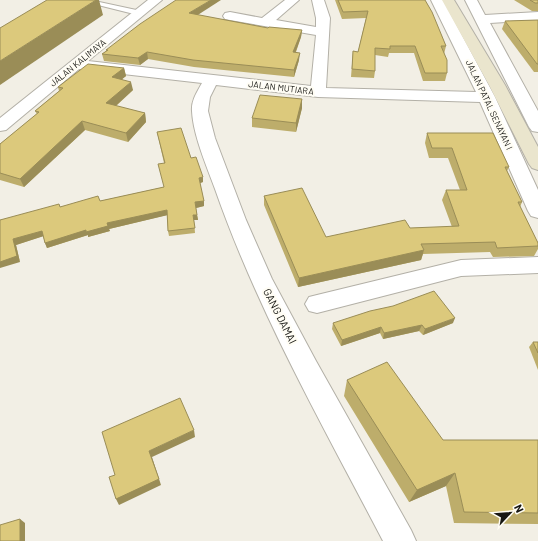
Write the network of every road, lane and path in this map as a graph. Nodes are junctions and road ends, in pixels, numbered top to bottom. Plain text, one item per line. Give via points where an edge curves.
1 (81, 0) edge
2 (156, 0) edge
3 (293, 0) edge
4 (318, 0) edge
5 (437, 0) edge
6 (448, 0) edge
7 (471, 0) edge
8 (138, 13) junction
9 (230, 16) dead end
10 (538, 16) edge
11 (482, 19) junction
12 (266, 21) junction
13 (323, 32) junction
14 (77, 64) junction
15 (211, 80) junction
16 (318, 92) junction
17 (487, 97) junction
18 (0, 126) edge
19 (538, 127) edge
20 (538, 164) edge
21 (538, 211) edge
22 (538, 265) edge
23 (317, 304) dead end
24 (400, 541) edge

1 - 8 lane
2 - 8 street, JALAN KALIMAYA
3 - 12 street
4 - 13 street via 323,18
5 - 17 street, JALAN PATAL SENAYAN I
6 - 20 main road, JALAN PATAL SENAYAN I via 497,85
7 - 11 street
8 - 14 street, JALAN KALIMAYA
9 - 12 street
10 - 11 street
11 - 19 street via 524,88
12 - 13 street
13 - 16 street
14 - 15 street, JALAN MUTIARA
14 - 18 street, JALAN KALIMAYA
15 - 16 street, JALAN MUTIARA
15 - 24 street, GANG DAMAI via 202,96 200,111 206,138 236,220 261,279
16 - 17 street, JALAN MUTIARA
17 - 21 street, JALAN PATAL SENAYAN I
22 - 23 street via 461,268

